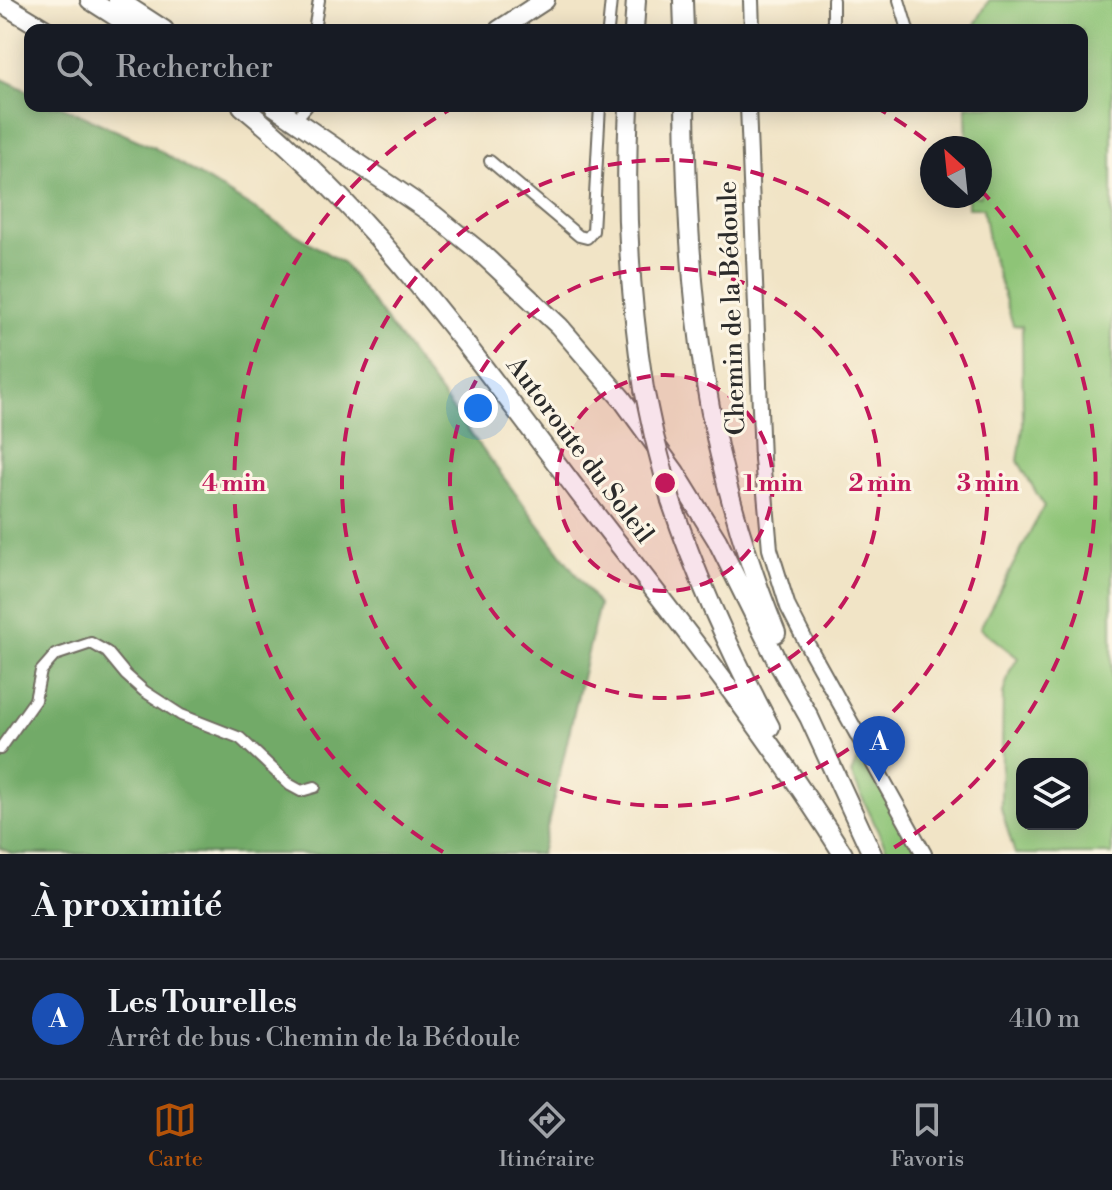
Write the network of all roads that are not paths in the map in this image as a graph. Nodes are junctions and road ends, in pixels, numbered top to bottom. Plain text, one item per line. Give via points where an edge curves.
1 (90, 0) edge
2 (118, 0) edge
3 (319, 0) edge
4 (545, 0) edge
5 (611, 0) edge
6 (636, 0) edge
7 (683, 0) edge
8 (744, 0) edge
9 (751, 0) edge
10 (833, 0) edge
11 (899, 0) edge
12 (0, 2) edge
13 (36, 24) edge
14 (128, 24) edge
15 (155, 24) edge
16 (315, 24) edge
17 (508, 24) edge
18 (609, 24) edge
19 (634, 24) edge
20 (684, 24) edge
21 (745, 24) edge
22 (752, 24) edge
23 (833, 24) edge
24 (906, 24) edge
25 (249, 112) edge
26 (283, 112) edge
27 (600, 112) edge
28 (629, 112) edge
29 (685, 112) edge
30 (748, 112) edge
31 (755, 112) edge
32 (490, 161) dead end
33 (809, 717) junction
34 (0, 749) edge
35 (799, 783) junction
36 (315, 787) dead end
37 (843, 854) edge
38 (872, 854) edge
39 (924, 854) edge
40 (932, 854) edge

1 - 14 highway
2 - 15 highway
3 - 16 street
4 - 17 highway
5 - 18 street
6 - 19 highway
7 - 20 highway
8 - 21 street
9 - 22 street
10 - 23 street
11 - 24 street
12 - 13 highway
25 - 35 highway, Autoroute du Soleil via 343,198 426,291
26 - 33 highway via 455,232 535,303 604,377 705,519
27 - 32 street via 593,231 587,238
28 - 35 highway, bridge via 626,233 633,320 671,501 719,627
29 - 33 highway via 688,250 711,422 747,560
30 - 39 street, Chemin de la Bédoule via 770,549 788,607
31 - 40 street, Chemin de la Bédoule via 770,473 781,561 807,626
33 - 38 highway
34 - 36 street via 35,700 41,671 55,655 91,643 165,705 240,738 290,785 301,791
35 - 37 highway, Autoroute du Soleil

